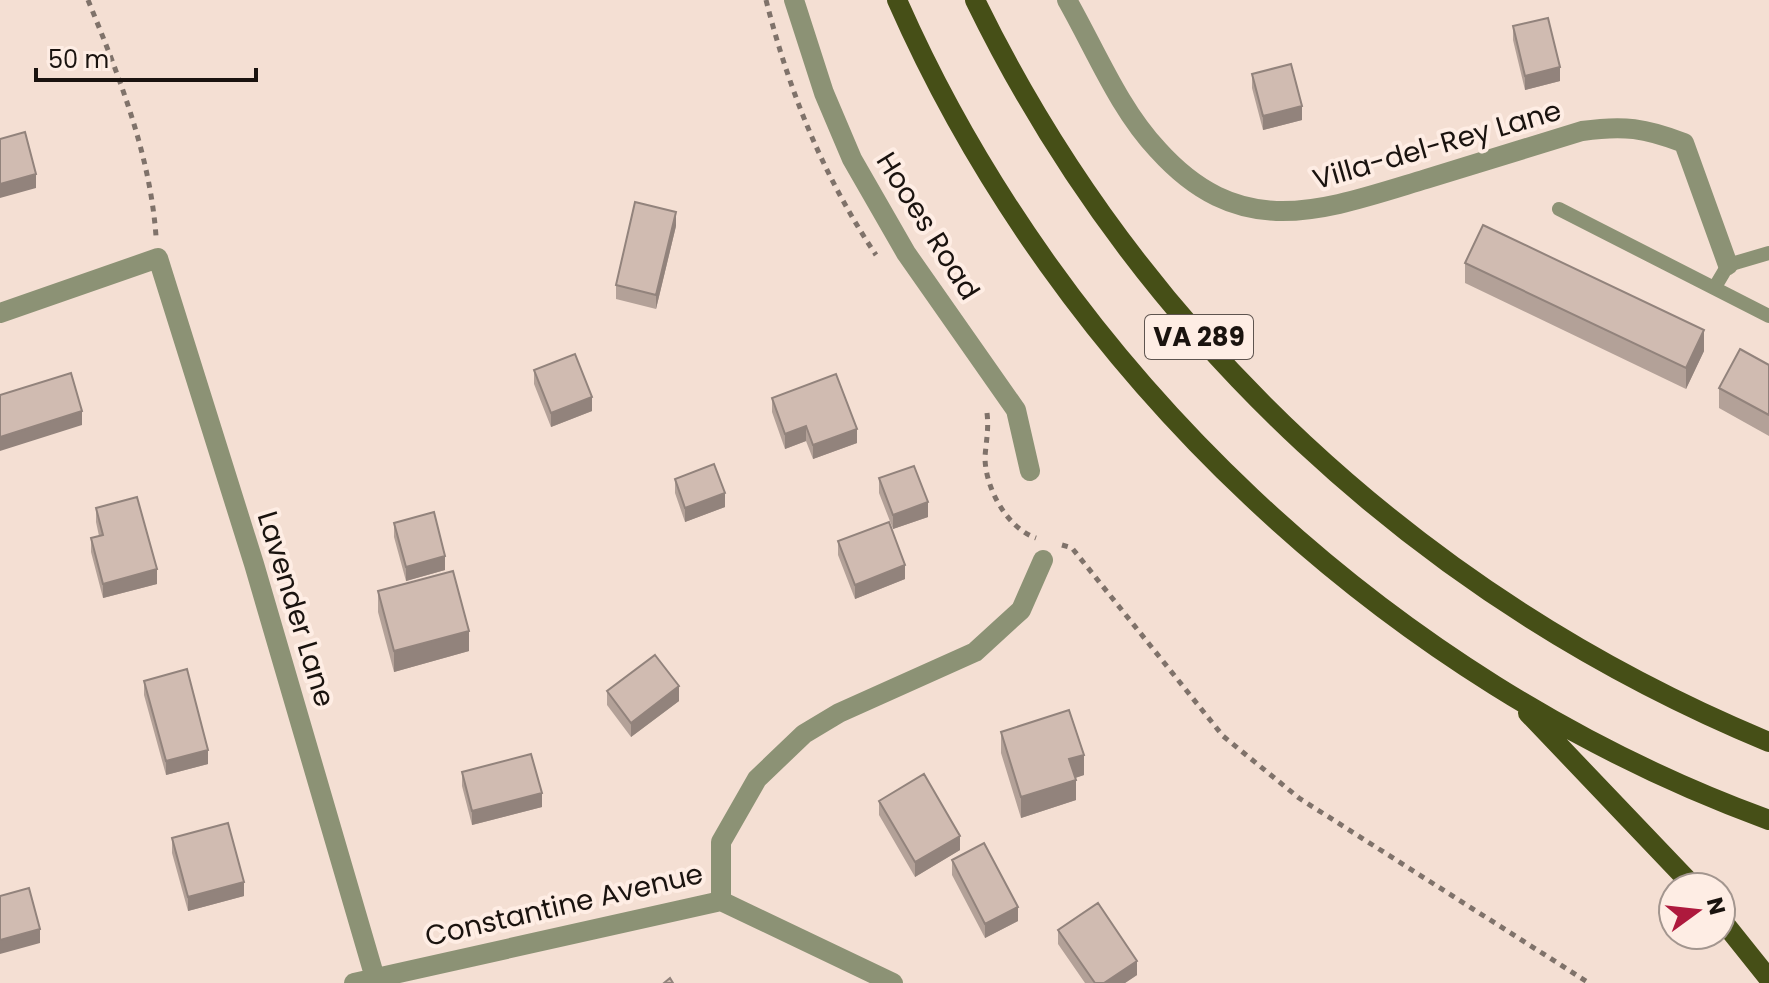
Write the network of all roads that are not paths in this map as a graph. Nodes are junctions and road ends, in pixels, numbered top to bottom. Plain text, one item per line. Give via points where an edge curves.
1 (794, 0) edge
2 (897, 0) edge
3 (975, 0) edge
4 (1067, 0) edge
5 (1559, 209) dead end
6 (1769, 253) edge
7 (1728, 265) junction
8 (1715, 287) junction
9 (0, 313) edge
10 (1769, 316) edge
11 (1030, 471) dead end
12 (1048, 548) road end
13 (1509, 693) junction
14 (1769, 742) edge
15 (1769, 820) edge
16 (1679, 871) edge
17 (721, 901) junction
18 (1737, 939) edge
19 (375, 978) junction
20 (1769, 979) edge
21 (354, 983) edge
22 (893, 983) edge

1 - 11 street, Hooes Road via 852,159 906,253 1016,410
2 - 13 main road, VA 289 via 951,109 1008,205 1103,336 1174,417 1333,569
3 - 14 main road, VA 289 via 1059,150 1118,236 1221,361 1295,438 1374,507 1503,603 1595,660
4 - 7 street, Villa-del-Rey Lane via 1156,149 1180,173 1215,195 1280,212 1326,209 1582,131 1613,126 1646,129 1684,143
5 - 8 lane
6 - 7 lane
7 - 8 lane
8 - 10 lane
9 - 19 street, Lavender Lane via 158,258
12 - 17 street, Constantine Avenue via 1021,610 975,652 839,713 804,734 757,779 721,842
13 - 15 main road, VA 289 via 1629,759
13 - 16 main road
17 - 19 street, Constantine Avenue
17 - 22 street
18 - 20 main road
19 - 21 street, Constantine Avenue

